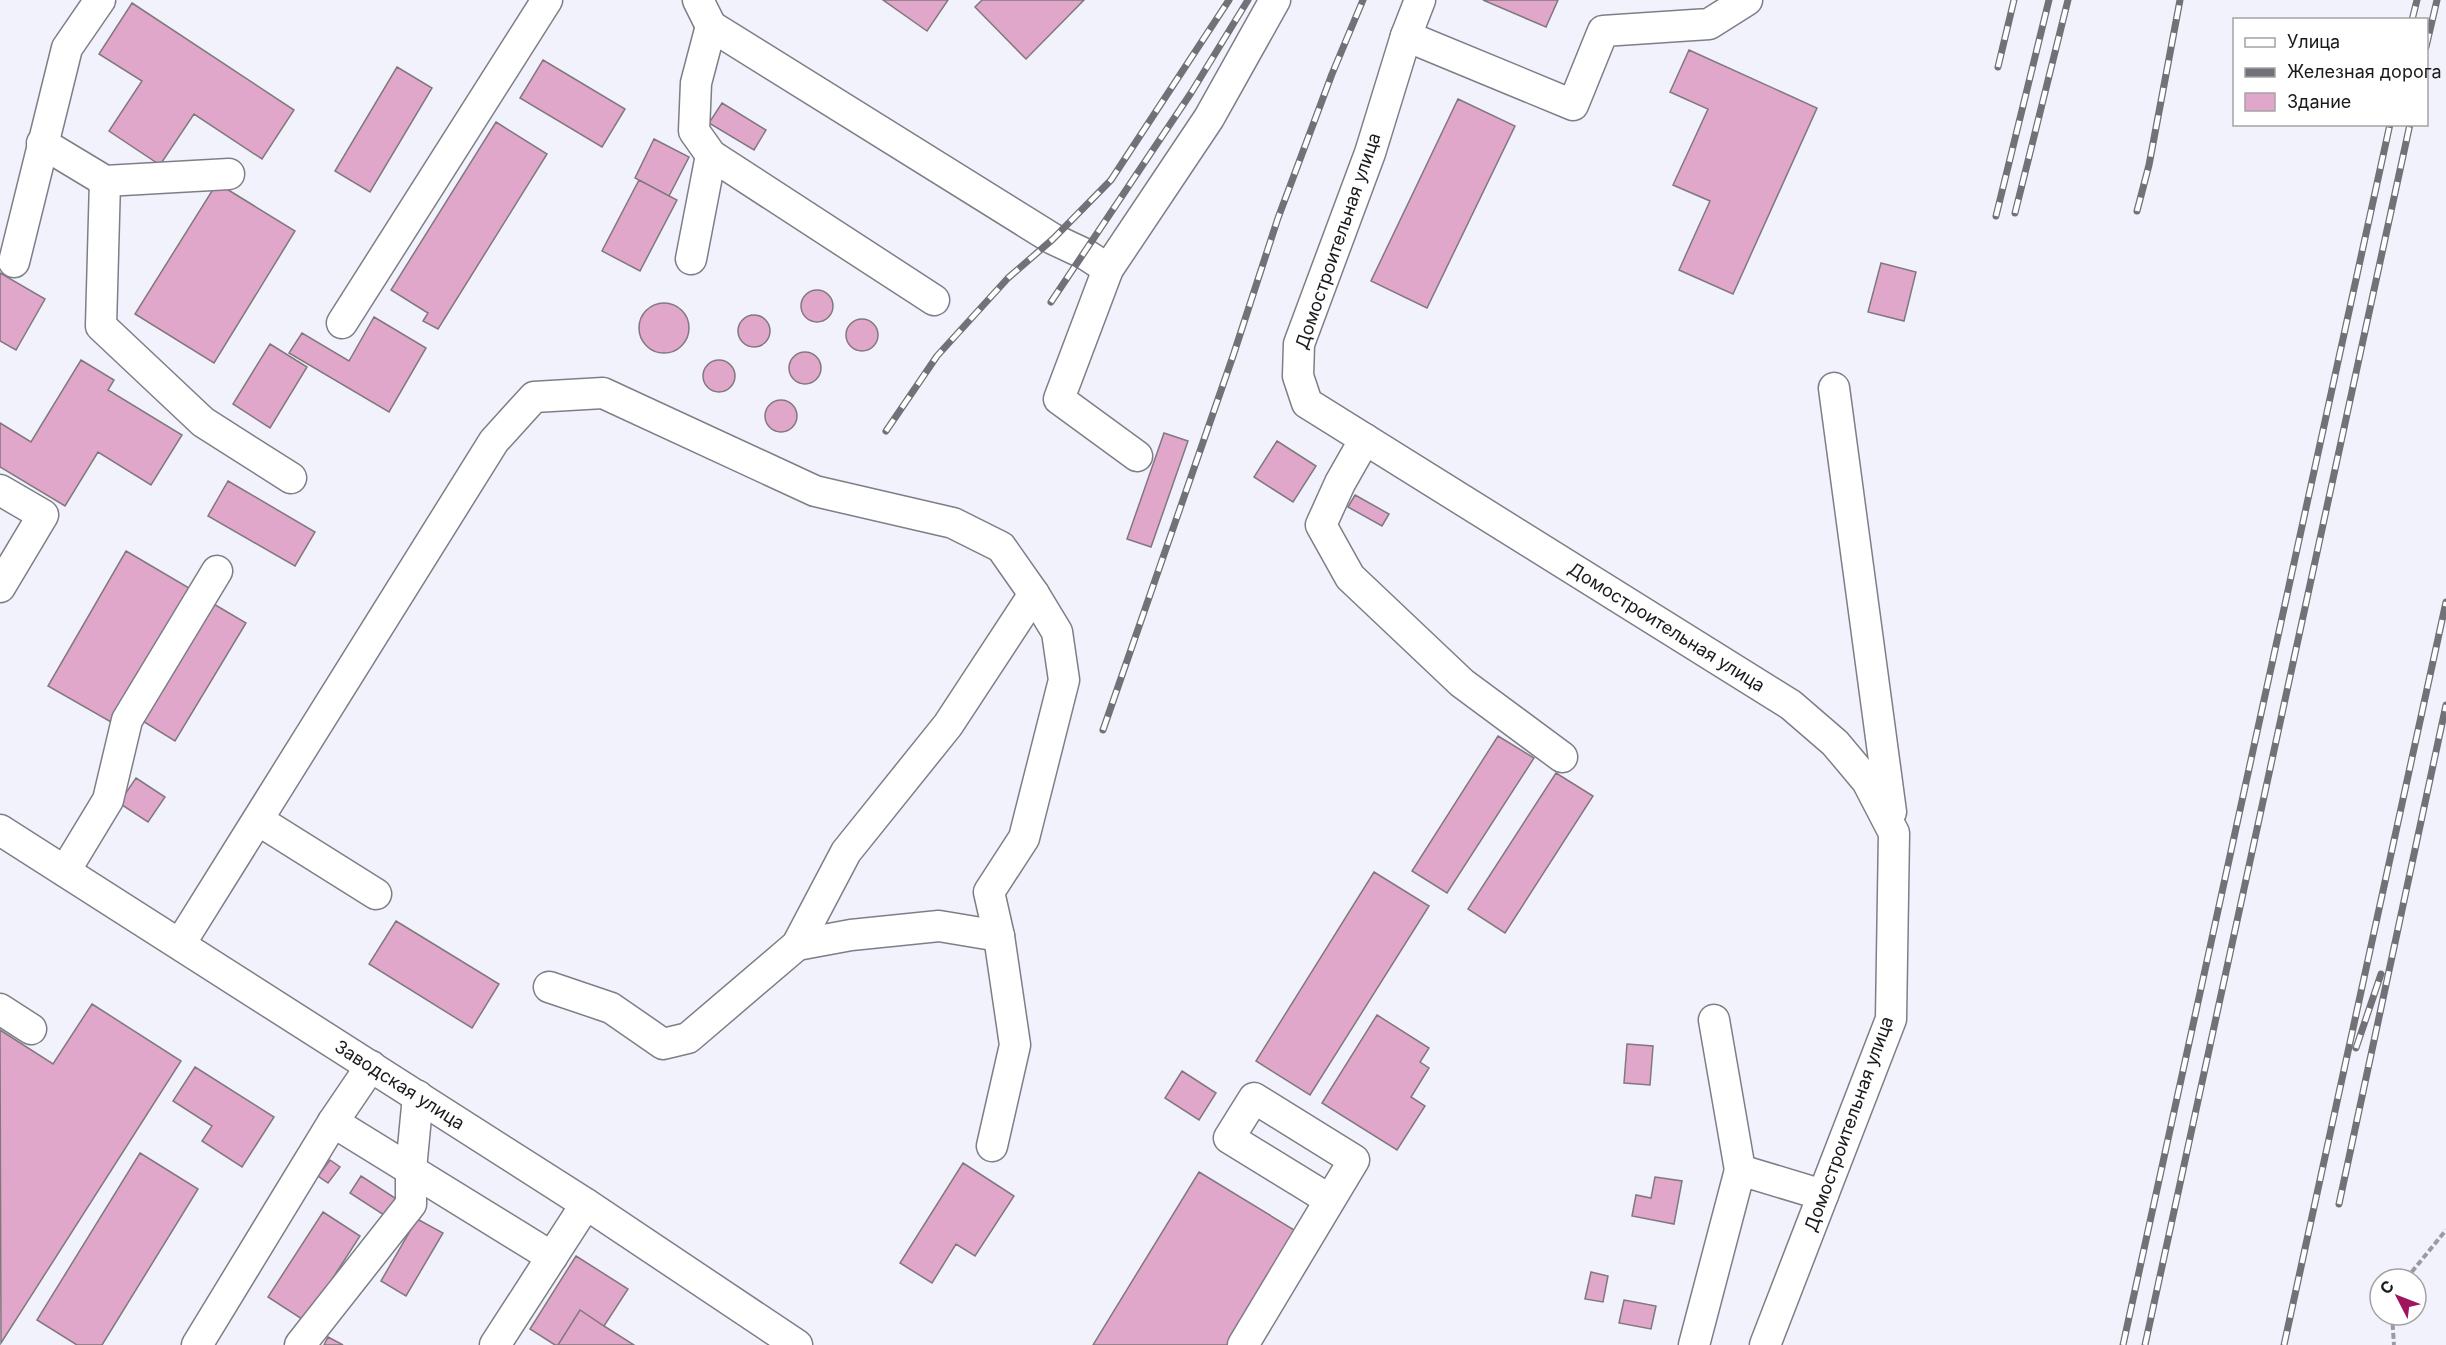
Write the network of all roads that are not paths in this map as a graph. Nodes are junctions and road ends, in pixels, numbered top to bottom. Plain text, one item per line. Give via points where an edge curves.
1 (100, 0) edge
2 (547, 0) edge
3 (698, 0) edge
4 (1275, 0) edge
5 (1420, 0) edge
6 (1747, 0) edge
7 (711, 27) junction
8 (1406, 36) junction
9 (42, 143) junction
10 (711, 156) junction
11 (229, 174) dead end
12 (105, 181) junction
13 (691, 259) dead end
14 (14, 262) dead end
15 (1108, 269) junction
16 (934, 300) dead end
17 (342, 323) dead end
18 (1834, 388) dead end
19 (1365, 439) junction
20 (1137, 456) dead end
21 (291, 478) dead end
22 (0, 490) edge
23 (217, 571) dead end
24 (0, 587) edge
25 (1034, 594) junction
26 (1562, 757) dead end
27 (258, 820) junction
28 (0, 830) edge
29 (1894, 833) junction
30 (64, 871) junction
31 (376, 894) dead end
32 (999, 936) junction
33 (180, 944) junction
34 (797, 945) junction
35 (549, 987) dead end
36 (0, 1009) edge
37 (1714, 1020) dead end
38 (31, 1029) dead end
39 (371, 1066) junction
40 (418, 1096) junction
41 (333, 1122) junction
42 (992, 1146) dead end
43 (411, 1169) junction
44 (1740, 1170) junction
45 (1823, 1195) junction
46 (1330, 1200) dead end
47 (586, 1204) junction
48 (552, 1257) junction
49 (789, 1343) edge
50 (197, 1345) edge
51 (300, 1345) edge
52 (495, 1345) edge
53 (1243, 1345) edge
54 (1694, 1345) edge
55 (1765, 1345) edge

1 - 9 street via 67,48
2 - 17 street
3 - 7 street
4 - 15 street via 1209,118
5 - 8 street, Домостроительная улица
6 - 8 street via 1709,24 1603,31 1573,105
7 - 10 street via 696,83 694,131
7 - 15 street via 1053,239
8 - 19 street, Домостроительная улица via 1370,153 1299,344 1298,376 1307,403
9 - 12 street
9 - 14 street
10 - 13 street
10 - 16 street
11 - 12 street
12 - 21 street via 100,326 203,422
15 - 20 street via 1059,399
18 - 29 street
19 - 26 street via 1321,525 1350,577 1462,683
19 - 29 street, Домостроительная улица via 1791,705 1835,743 1867,781
22 - 24 street via 43,515
23 - 30 street via 127,720 108,800
25 - 27 street via 1001,547 953,523 815,491 603,393 534,398 494,441
25 - 32 street via 1057,632 1064,680 1024,838 989,892
25 - 34 street via 948,725 846,852
27 - 31 street
27 - 33 street
28 - 30 street, Заводская улица
29 - 45 street, Домостроительная улица via 1891,1019
30 - 33 street, Заводская улица
32 - 34 street via 939,926
32 - 42 street via 1015,1044
33 - 39 street, Заводская улица
34 - 35 street via 688,1038 663,1044 611,1008
36 - 38 street
37 - 44 street
39 - 40 street, Заводская улица
39 - 41 street
40 - 43 street
40 - 47 street, Заводская улица
41 - 43 street
41 - 50 street
43 - 48 street
43 - 51 street via 411,1204
44 - 45 street
44 - 54 street
45 - 55 street, Домостроительная улица
46 - 53 street
47 - 48 street
47 - 49 street, Заводская улица
48 - 52 street

